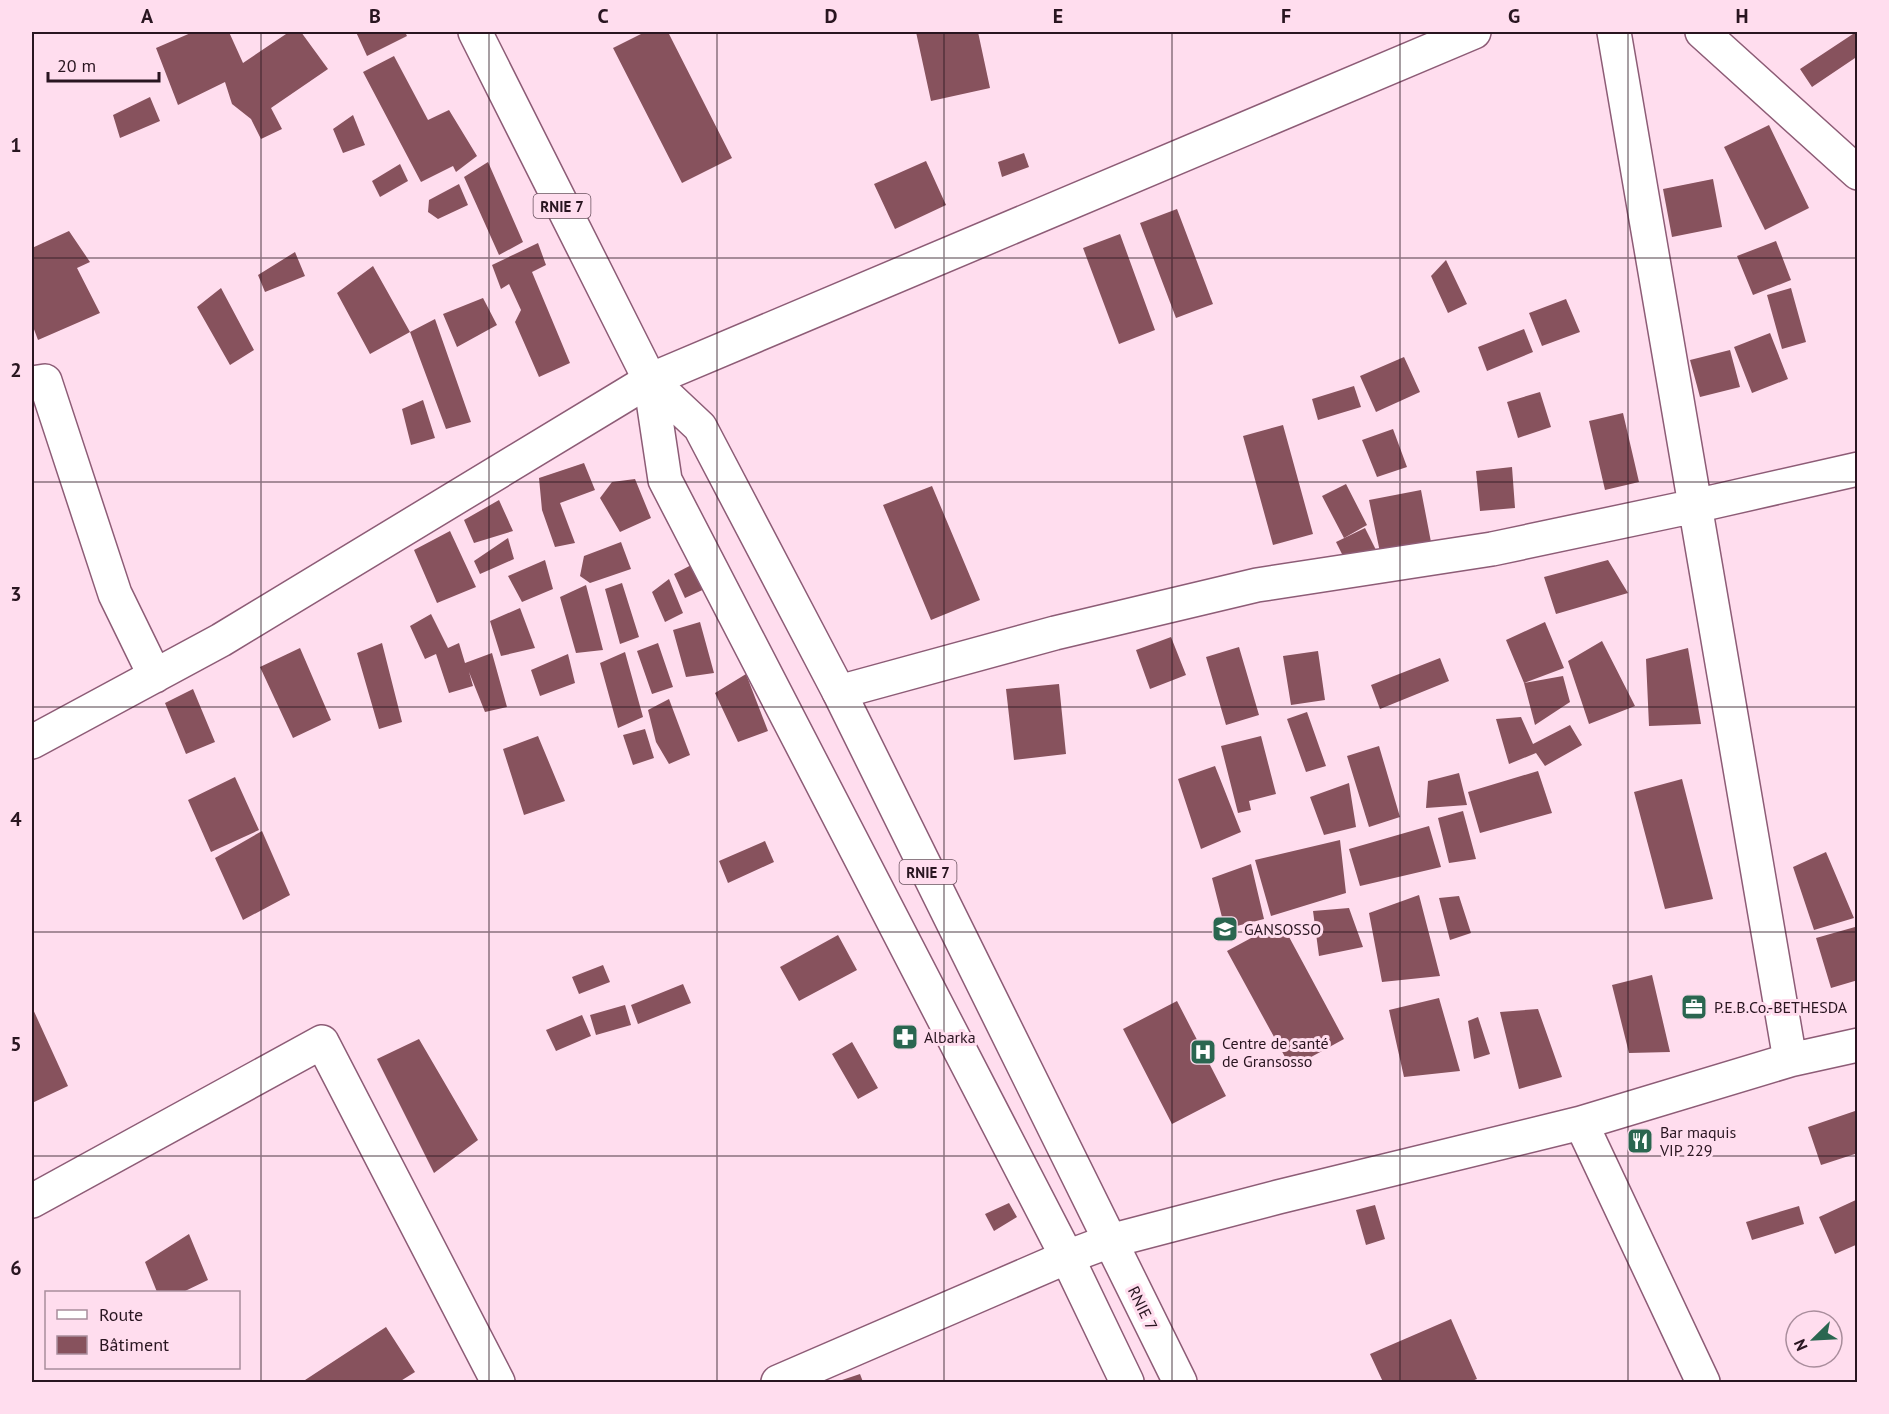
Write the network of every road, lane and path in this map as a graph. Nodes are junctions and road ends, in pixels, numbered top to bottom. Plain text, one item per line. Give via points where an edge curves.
1 (475, 32) edge
2 (1474, 32) edge
3 (1614, 32) edge
4 (1702, 32) edge
5 (1857, 173) edge
6 (650, 380) junction
7 (32, 383) edge
8 (1857, 469) edge
9 (1695, 506) junction
10 (155, 676) junction
11 (839, 692) junction
12 (32, 742) edge
13 (1857, 1045) edge
14 (1790, 1060) junction
15 (1581, 1123) junction
16 (32, 1201) edge
17 (1110, 1241) junction
18 (1067, 1257) junction
19 (498, 1383) edge
20 (778, 1383) edge
21 (1127, 1383) edge
22 (1180, 1383) edge
23 (1702, 1383) edge

1 - 6 street, RNIE 7 / RNIE 7
2 - 6 street
3 - 9 street
4 - 5 street
6 - 10 street
6 - 11 street, RNIE 7 / RNIE 7 via 700,427
6 - 18 street, RNIE 7 / RNIE 7 via 664,480
7 - 10 street via 45,381 115,594
8 - 9 street
9 - 11 street via 1492,549 1257,585 1055,633
9 - 14 street
10 - 12 street
11 - 17 street, RNIE 7 / RNIE 7
13 - 14 street
14 - 15 street
15 - 17 street
15 - 23 street
16 - 19 street via 322,1042
17 - 18 street
17 - 22 street, RNIE 7 / RNIE 7
18 - 20 street
18 - 21 street, RNIE 7 / RNIE 7

